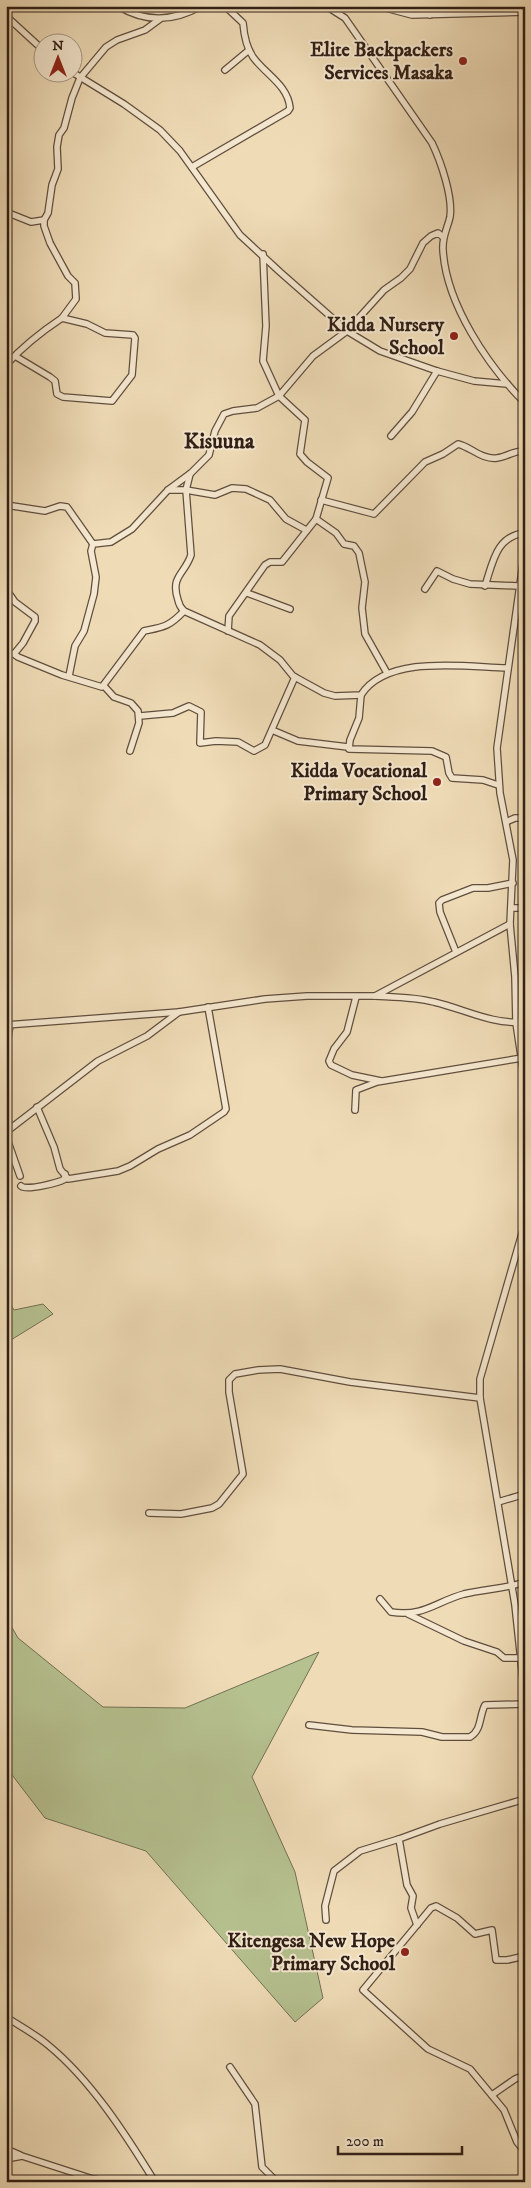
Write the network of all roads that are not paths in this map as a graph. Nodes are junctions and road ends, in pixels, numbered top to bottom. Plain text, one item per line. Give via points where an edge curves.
1 (118, 6) edge
2 (201, 6) edge
3 (224, 6) edge
4 (339, 6) edge
5 (378, 6) edge
6 (431, 6) edge
7 (327, 7) edge
8 (525, 12) edge
9 (430, 15) junction
10 (6, 16) edge
11 (160, 18) junction
12 (32, 40) edge
13 (249, 50) junction
14 (225, 70) dead end
15 (82, 76) edge
16 (82, 79) edge
17 (78, 82) edge
18 (192, 167) junction
19 (6, 212) edge
20 (44, 220) junction
21 (443, 236) junction
22 (263, 254) junction
23 (62, 318) junction
24 (347, 331) junction
25 (14, 356) junction
26 (6, 365) edge
27 (437, 371) junction
28 (507, 384) junction
29 (279, 396) junction
30 (525, 404) edge
31 (390, 436) dead end
32 (525, 451) edge
33 (191, 474) junction
34 (168, 490) junction
35 (186, 490) junction
36 (321, 500) junction
37 (6, 505) edge
38 (316, 520) junction
39 (306, 530) junction
40 (525, 533) edge
41 (93, 544) junction
42 (524, 553) edge
43 (485, 586) junction
44 (518, 586) junction
45 (6, 589) edge
46 (425, 590) dead end
47 (247, 593) junction
48 (290, 609) dead end
49 (184, 611) junction
50 (228, 631) junction
51 (6, 652) edge
52 (14, 654) junction
53 (507, 668) junction
54 (386, 673) junction
55 (69, 676) junction
56 (295, 677) junction
57 (104, 686) junction
58 (361, 695) junction
59 (140, 716) junction
60 (272, 730) junction
61 (348, 747) junction
62 (130, 751) dead end
63 (498, 785) junction
64 (525, 818) edge
65 (506, 822) junction
66 (513, 884) junction
67 (511, 908) junction
68 (525, 908) edge
69 (510, 924) junction
70 (456, 952) junction
71 (375, 996) junction
72 (356, 997) junction
73 (208, 1007) junction
74 (179, 1012) junction
75 (516, 1022) junction
76 (525, 1022) edge
77 (8, 1025) edge
78 (6, 1050) edge
79 (522, 1058) junction
80 (383, 1081) junction
81 (525, 1083) edge
82 (37, 1107) junction
83 (355, 1110) dead end
84 (6, 1132) edge
85 (6, 1136) edge
86 (65, 1174) junction
87 (20, 1176) dead end
88 (21, 1186) dead end
89 (525, 1223) edge
90 (517, 1249) junction
91 (525, 1252) edge
92 (480, 1398) junction
93 (525, 1494) edge
94 (498, 1502) junction
95 (149, 1513) dead end
96 (525, 1582) edge
97 (512, 1586) junction
98 (380, 1599) dead end
99 (408, 1614) junction
100 (522, 1637) edge
101 (520, 1658) junction
102 (525, 1700) edge
103 (525, 1704) edge
104 (309, 1725) dead end
105 (525, 1799) edge
106 (399, 1839) junction
107 (326, 1920) dead end
108 (417, 1925) junction
109 (525, 1956) edge
110 (6, 2017) edge
111 (230, 2067) dead end
112 (525, 2076) edge
113 (492, 2095) junction
114 (6, 2149) edge
115 (525, 2152) edge
116 (22, 2156) junction
117 (6, 2159) edge
118 (92, 2180) edge
119 (111, 2182) edge
120 (155, 2182) edge
121 (277, 2182) edge

1 - 11 street via 138,17
2 - 11 street via 175,17
3 - 13 street via 243,23
4 - 7 street
5 - 9 street via 412,15
6 - 9 street
7 - 21 street via 345,18 432,143 450,203
8 - 9 street
10 - 12 street
11 - 15 street via 145,30 106,47
13 - 14 street
13 - 18 street via 258,64 276,80 290,108
16 - 18 street via 160,130
17 - 20 street via 59,135 58,169
18 - 22 street via 240,235
19 - 20 street via 32,222
20 - 23 street via 50,243 75,284 76,299
21 - 24 street via 438,233 430,236 410,269 384,290
21 - 28 street via 446,275 466,323
22 - 24 street
22 - 29 street via 264,361
23 - 25 street
23 - 25 street via 87,324 105,333 133,335 135,338 132,375 115,399 63,398 57,394 55,382 50,377
24 - 27 street via 380,351
24 - 29 street via 313,356
25 - 26 street
27 - 28 street via 474,381
27 - 31 street via 412,412
28 - 30 street
29 - 33 street via 258,408 224,414 216,426 209,455
29 - 36 street via 305,420 300,450 303,458 328,478
32 - 36 street via 491,458 458,444 425,462 374,514
33 - 34 street
33 - 35 street
34 - 35 street
34 - 41 street via 132,529 111,542
35 - 39 street via 215,495 232,488 246,488 270,500 286,519
35 - 49 street via 191,555 174,586 180,608
36 - 38 street
37 - 41 street via 45,511 67,507
38 - 39 street
38 - 54 street via 336,533 344,544 354,546 359,553 365,582 362,608 365,634
39 - 47 street via 282,562 266,565
40 - 43 street via 507,538 496,551
41 - 55 street via 94,594 84,631 75,646
42 - 44 street
43 - 44 street
43 - 46 street via 463,583 437,571
44 - 53 street
45 - 52 street via 15,602 35,617
47 - 48 street
47 - 50 street via 230,616
49 - 50 street
49 - 57 street via 160,629 144,631
50 - 56 street via 260,645
51 - 52 street
52 - 55 street
53 - 54 street via 435,665
53 - 63 street via 497,748
54 - 58 street
55 - 57 street
56 - 58 street via 335,696
56 - 60 street
57 - 59 street via 114,697 135,706
58 - 61 street via 359,718
59 - 60 street via 174,713 189,706 201,712 200,743 238,742 254,751 265,745
59 - 62 street
60 - 61 street via 298,741
61 - 63 street via 441,753 446,756 452,778 483,780
63 - 65 street
64 - 65 street
65 - 66 street via 513,860
66 - 67 street
66 - 70 street via 473,888 442,900 440,912
67 - 68 street
67 - 69 street
69 - 70 street
69 - 75 street
70 - 71 street
71 - 72 street
71 - 75 street via 420,999
72 - 73 street via 307,996
72 - 80 street via 347,1032 329,1061 352,1075
73 - 74 street
73 - 86 street via 224,1112 190,1135 118,1171 71,1179
74 - 77 street
74 - 82 street via 146,1036 98,1062
75 - 76 street
75 - 79 street
77 - 78 street
79 - 80 street
79 - 81 street
80 - 83 street via 356,1090
82 - 84 street
82 - 86 street via 60,1169
85 - 87 street
86 - 88 street via 65,1179 59,1182 27,1189
89 - 90 street
90 - 91 street
90 - 92 street via 480,1379
92 - 94 street
92 - 95 street via 350,1382 280,1369 235,1374 228,1380 244,1470 242,1477 212,1508 181,1514
93 - 94 street
94 - 97 street
96 - 97 street
97 - 99 street via 466,1594
97 - 100 street
98 - 99 street via 391,1612
99 - 101 street via 464,1641 497,1652 504,1658
100 - 101 street
101 - 102 street
103 - 104 street via 488,1703 480,1724 470,1737 448,1738 422,1732
105 - 106 street
106 - 107 street via 360,1851 334,1871 325,1906
106 - 108 street via 406,1885 413,1896 410,1905
108 - 109 street via 436,1906 475,1934 493,1932 496,1960
108 - 113 street via 363,1990 428,2049 470,2069
110 - 120 street via 49,2046 76,2072 116,2123
111 - 121 street via 255,2104 262,2167
112 - 113 street
113 - 115 street via 504,2110 516,2142
114 - 116 street
116 - 117 street
116 - 118 street
118 - 119 street

